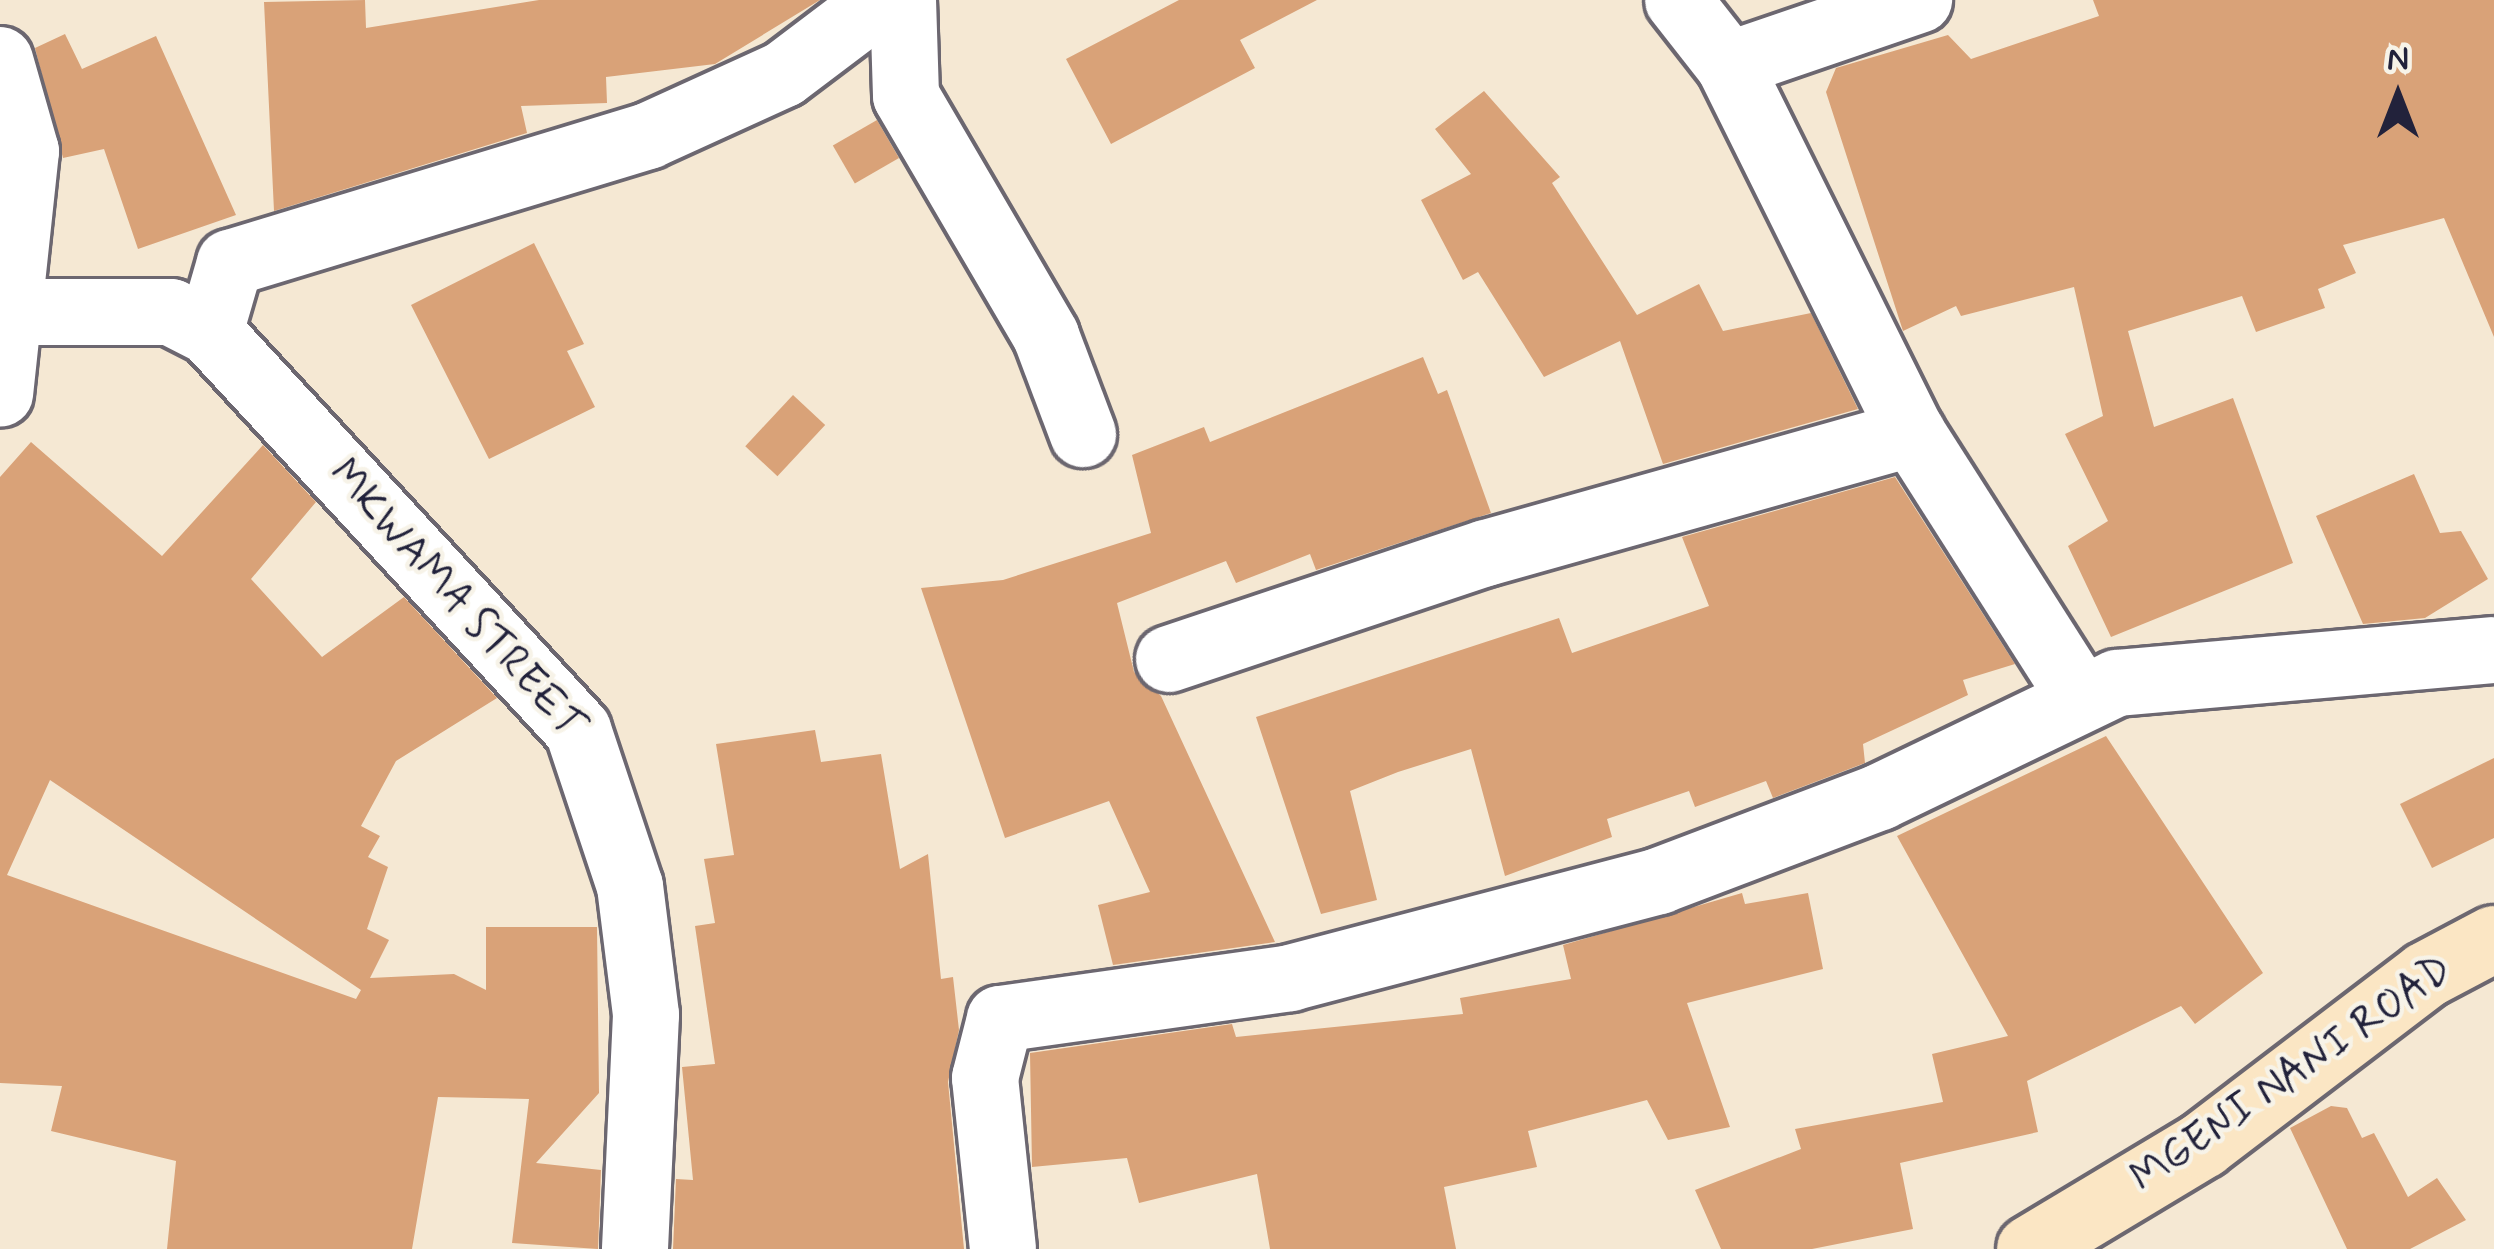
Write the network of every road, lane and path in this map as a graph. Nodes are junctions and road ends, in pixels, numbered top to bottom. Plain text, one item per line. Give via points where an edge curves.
1 (882, 0) edge
2 (903, 0) edge
3 (1678, 0) edge
4 (1919, 0) edge
5 (0, 60) edge
6 (1729, 65) junction
7 (16, 312) junction
8 (210, 332) junction
9 (0, 394) edge
10 (1083, 434) dead end
11 (1912, 434) junction
12 (2494, 650) edge
13 (1169, 659) dead end
14 (2078, 694) junction
15 (2494, 939) edge
16 (635, 1249) edge
17 (1003, 1249) edge
18 (2030, 1249) edge

1 - 8 street via 784,74 648,136 230,263
2 - 10 street via 906,96 1046,336
3 - 6 street
4 - 6 street
5 - 7 street via 26,152
6 - 11 street
7 - 8 street, MKWAMA STREET via 171,312
7 - 9 street
8 - 16 street, MKWAMA STREET via 594,758 630,886 646,1015
11 - 13 street via 1486,554
11 - 14 street
12 - 14 street via 2184,674
14 - 17 street via 1880,797 1660,881 1290,979 1000,1019 985,1078
15 - 18 street, MGENI NANI ROAD via 2426,975 2203,1145

